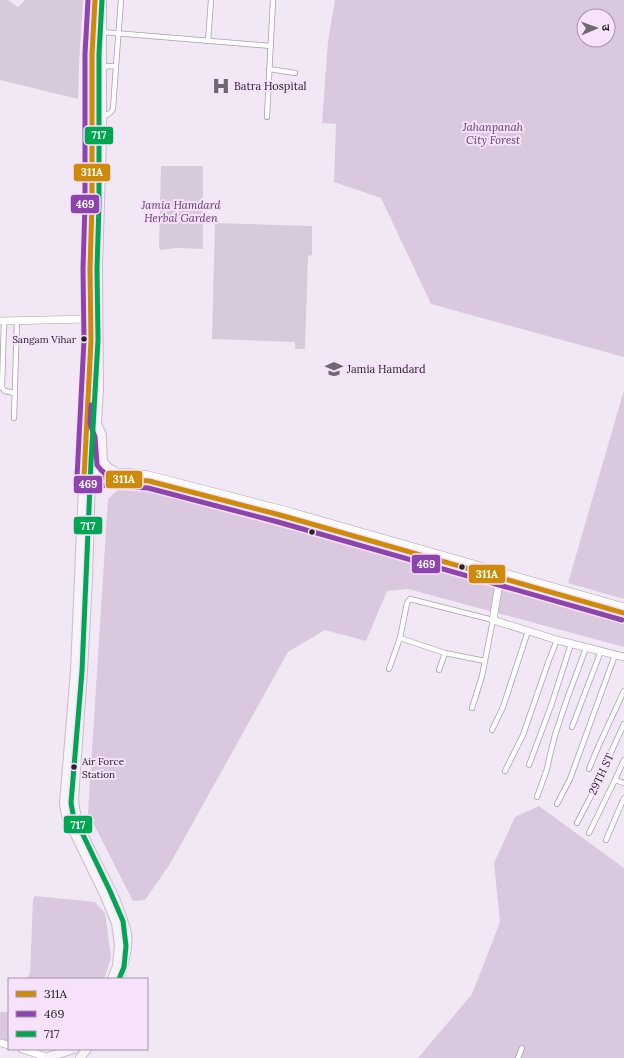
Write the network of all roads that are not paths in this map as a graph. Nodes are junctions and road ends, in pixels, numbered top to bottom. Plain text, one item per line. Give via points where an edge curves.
1 (95, 0) edge
2 (102, 0) edge
3 (121, 0) edge
4 (211, 0) edge
5 (273, 0) edge
6 (102, 32) junction
7 (118, 34) junction
8 (208, 41) junction
9 (271, 46) junction
10 (102, 66) junction
11 (116, 66) junction
12 (93, 67) junction
13 (269, 69) junction
14 (295, 73) dead end
15 (267, 117) dead end
16 (101, 118) junction
17 (94, 274) junction
18 (91, 319) junction
19 (17, 320) junction
20 (2, 321) edge
21 (14, 392) junction
22 (14, 418) dead end
23 (97, 423) junction
24 (116, 472) junction
25 (88, 475) junction
26 (500, 578) junction
27 (624, 607) edge
28 (624, 613) edge
29 (493, 620) junction
30 (528, 632) junction
31 (400, 638) junction
32 (557, 640) junction
33 (571, 644) junction
34 (586, 648) junction
35 (601, 651) junction
36 (445, 653) junction
37 (615, 655) junction
38 (624, 657) edge
39 (485, 661) junction
40 (389, 669) dead end
41 (439, 670) dead end
42 (624, 691) edge
43 (472, 708) dead end
44 (624, 724) edge
45 (572, 727) dead end
46 (492, 730) dead end
47 (624, 760) edge
48 (529, 765) dead end
49 (589, 769) dead end
50 (505, 771) dead end
51 (615, 780) junction
52 (624, 783) edge
53 (537, 797) dead end
54 (624, 798) edge
55 (557, 804) dead end
56 (577, 823) dead end
57 (588, 833) dead end
58 (606, 840) dead end
59 (108, 893) junction
60 (112, 978) edge
61 (119, 978) edge
62 (522, 1048) dead end
63 (25, 1050) edge
64 (71, 1050) edge
65 (77, 1050) edge
66 (86, 1050) edge
67 (49, 1058) edge
68 (71, 1058) edge
69 (80, 1058) edge
70 (518, 1058) edge

1 - 12 main road
2 - 6 main road
3 - 7 street
4 - 8 street
5 - 9 street
6 - 7 street
6 - 10 main road
7 - 8 street
7 - 11 street
8 - 9 street
9 - 13 street
10 - 11 street
10 - 12 street
10 - 16 main road
11 - 16 street via 113,109
12 - 17 main road
13 - 14 street
13 - 15 street
16 - 17 main road
17 - 18 main road
17 - 23 main road via 99,389
18 - 19 main road
18 - 25 main road
19 - 20 main road
19 - 21 street
20 - 21 street via 2,388
21 - 22 street
23 - 24 main road via 102,435 103,462
23 - 25 main road
24 - 25 main road
24 - 27 main road via 149,475 290,512
25 - 26 main road via 149,481
25 - 59 main road via 64,803 66,816
26 - 28 main road
26 - 29 main road
29 - 30 main road
29 - 31 street via 410,599
29 - 39 street
30 - 32 main road
30 - 46 street via 503,707
31 - 36 street
31 - 40 street
32 - 33 main road
32 - 50 street via 523,735
33 - 34 main road
33 - 48 street
34 - 35 main road
34 - 53 street via 567,699 548,769
35 - 37 main road
35 - 45 street
36 - 39 street
36 - 41 street
37 - 38 main road
37 - 55 street via 570,779
39 - 43 street
42 - 49 street
44 - 56 street, 29TH ST
47 - 51 street
51 - 52 street
51 - 57 street
54 - 58 street
59 - 60 main road via 119,945 117,966
59 - 61 main road via 120,911 127,935 127,948
62 - 70 street
63 - 67 main road
64 - 67 main road
65 - 68 main road
66 - 69 main road

